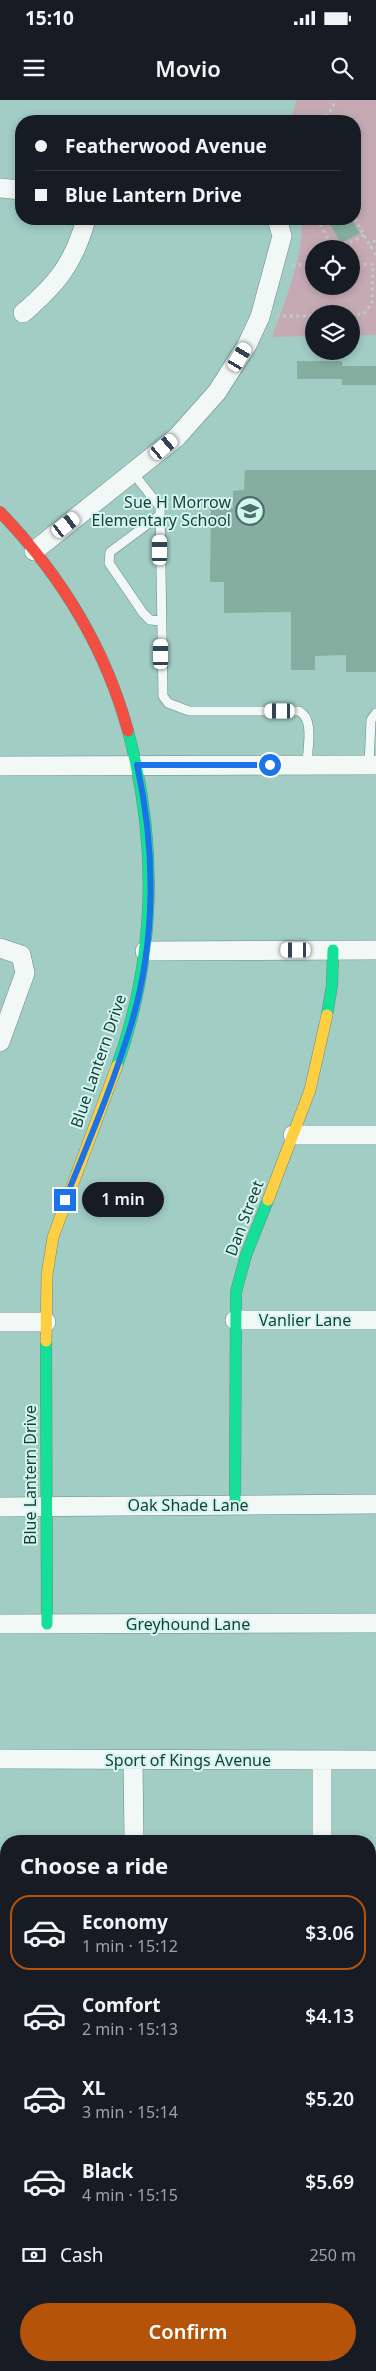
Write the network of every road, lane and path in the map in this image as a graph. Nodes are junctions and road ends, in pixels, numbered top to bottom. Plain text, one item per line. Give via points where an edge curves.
1 (335, 100) edge
2 (326, 115) edge
3 (0, 188) edge
4 (15, 189) edge
5 (84, 225) edge
6 (279, 225) edge
7 (320, 225) edge
8 (358, 225) edge
9 (364, 235) junction
10 (376, 237) edge
11 (329, 240) edge
12 (355, 240) edge
13 (371, 248) junction
14 (376, 256) edge
15 (305, 264) edge
16 (360, 264) edge
17 (374, 264) edge
18 (292, 265) dead end
19 (23, 312) dead end
20 (360, 314) edge
21 (276, 316) dead end
22 (305, 316) edge
23 (133, 473) junction
24 (0, 512) edge
25 (160, 515) junction
26 (34, 551) junction
27 (161, 621) junction
28 (376, 713) edge
29 (373, 764) edge
30 (137, 765) junction
31 (307, 765) junction
32 (0, 766) edge
33 (0, 948) edge
34 (333, 950) junction
35 (376, 950) edge
36 (145, 951) junction
37 (0, 1042) edge
38 (293, 1135) junction
39 (376, 1135) edge
40 (235, 1320) junction
41 (376, 1320) edge
42 (0, 1322) edge
43 (46, 1322) junction
44 (376, 1504) edge
45 (235, 1505) junction
46 (0, 1507) edge
47 (46, 1507) junction
48 (376, 1623) edge
49 (0, 1624) edge
50 (47, 1624) junction
51 (0, 1759) edge
52 (134, 1760) junction
53 (322, 1760) junction
54 (376, 1760) edge
55 (134, 1835) edge
56 (322, 1835) edge

1 - 2 path
3 - 4 street
5 - 19 street via 74,255 64,272
6 - 23 street via 282,236 277,261 260,317 247,345 199,414
7 - 11 path
8 - 9 path
9 - 12 path
9 - 13 path
10 - 13 path
13 - 14 path
15 - 18 path
16 - 17 path
17 - 20 path via 372,304
21 - 22 path
23 - 25 lane via 156,499
23 - 26 street
24 - 26 street, Blue Lantern Drive
25 - 27 lane
25 - 27 lane via 110,552 108,558 143,613 150,620
26 - 30 street, Blue Lantern Drive via 82,618 95,645 114,688
27 - 31 lane via 161,688 168,703 189,711 299,711 308,721
28 - 29 lane via 371,720
29 - 31 street
30 - 31 street
30 - 32 street
30 - 36 street, Blue Lantern Drive via 149,836 150,904
33 - 37 street via 21,955 25,974
34 - 35 street
34 - 36 street
34 - 38 street, Dan Street via 326,1023 310,1090
36 - 43 street, Blue Lantern Drive via 131,1024 56,1228 46,1281
38 - 39 street
38 - 40 street, Dan Street via 241,1270
40 - 41 street, Vanlier Lane
40 - 45 street, Dan Street
42 - 43 street
43 - 47 street, Blue Lantern Drive
44 - 45 street, Oak Shade Lane
45 - 47 street, Oak Shade Lane
46 - 47 street, Oak Shade Lane
47 - 50 street, Blue Lantern Drive
48 - 50 street, Greyhound Lane
49 - 50 street, Greyhound Lane
51 - 52 street, Sport of Kings Avenue
52 - 53 street, Sport of Kings Avenue
52 - 55 street
53 - 54 street, Sport of Kings Avenue
53 - 56 street

